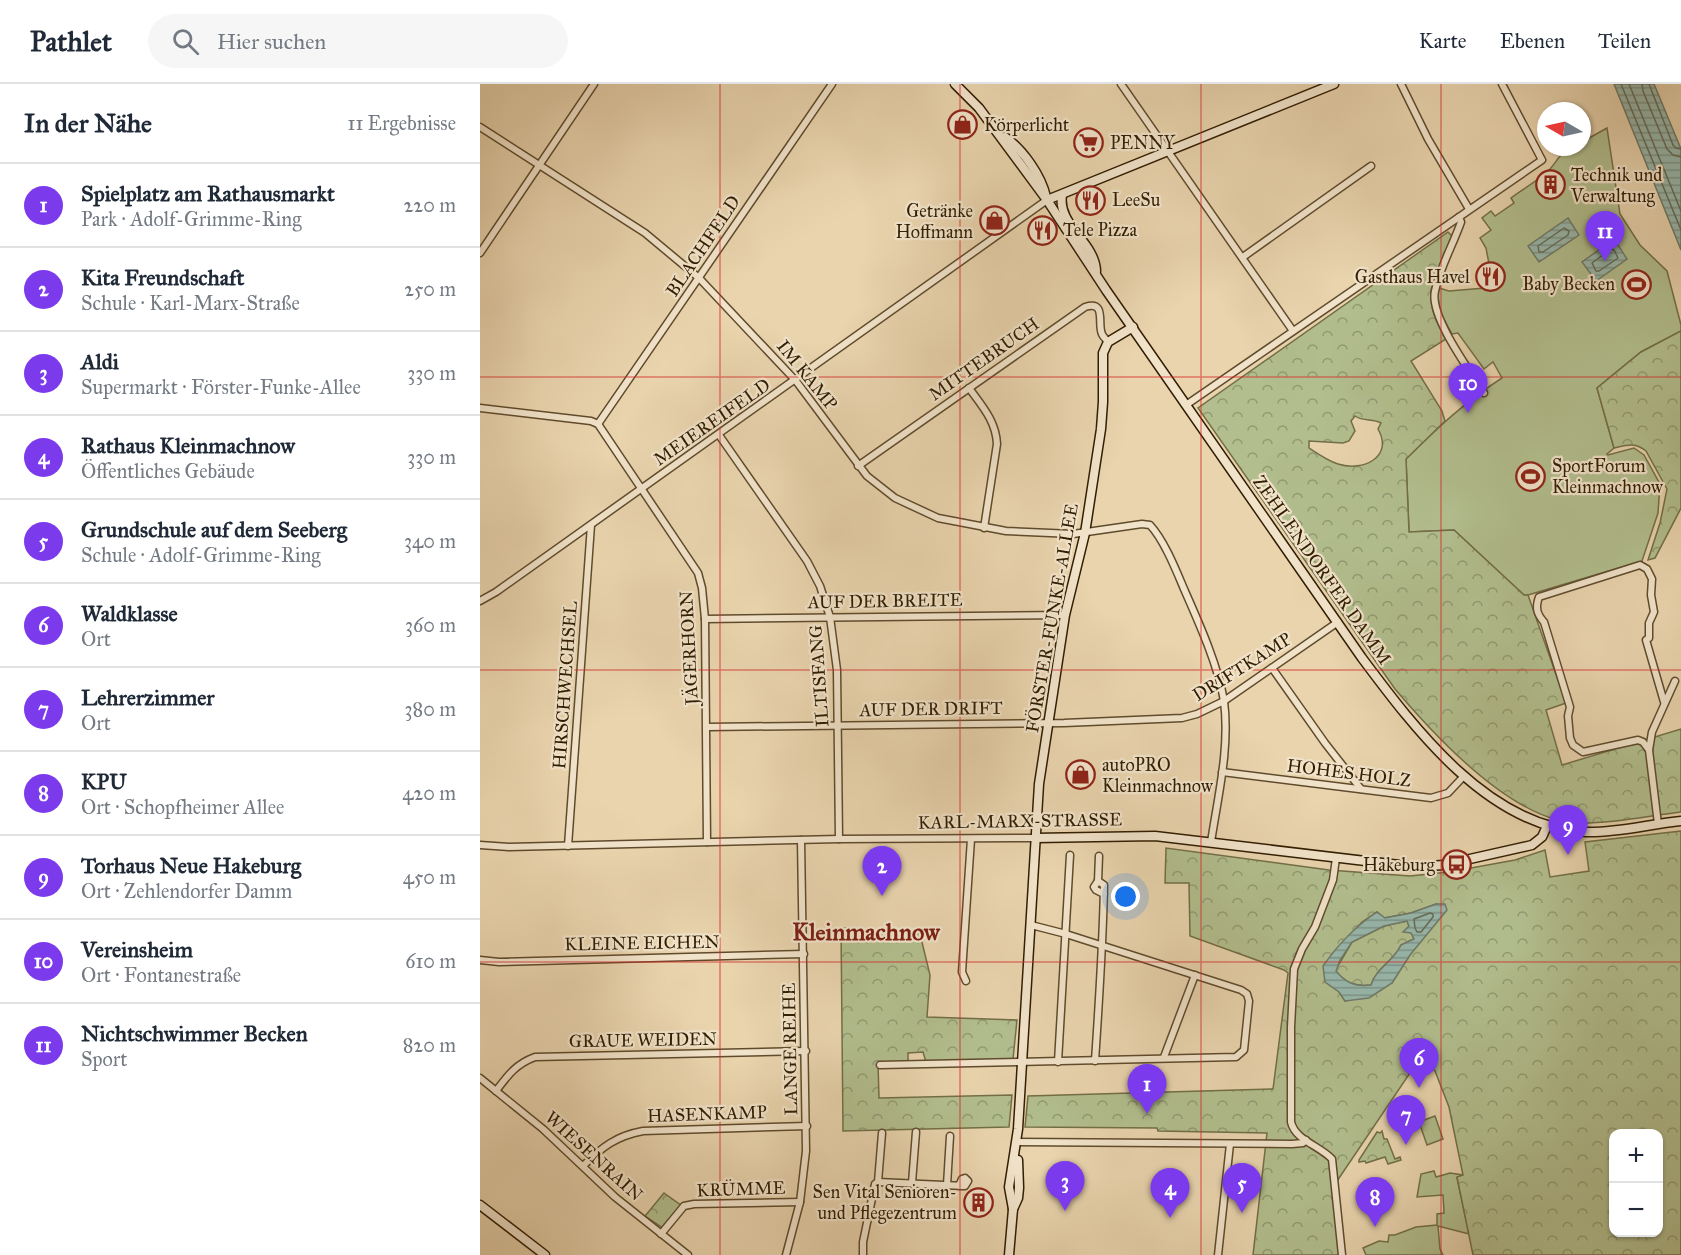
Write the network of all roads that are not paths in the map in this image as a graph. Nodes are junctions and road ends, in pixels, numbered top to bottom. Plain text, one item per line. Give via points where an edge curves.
1 (594, 84) edge
2 (832, 84) edge
3 (955, 84) edge
4 (1121, 84) edge
5 (1332, 84) edge
6 (1401, 84) edge
7 (1502, 85) edge
8 (480, 127) edge
9 (1167, 153) junction
10 (540, 165) junction
11 (1371, 166) dead end
12 (1062, 195) junction
13 (1047, 200) junction
14 (1469, 208) junction
15 (1459, 217) junction
16 (480, 253) edge
17 (1243, 257) junction
18 (1096, 275) junction
19 (699, 278) junction
20 (1132, 327) junction
21 (1293, 331) junction
22 (1108, 342) junction
23 (796, 381) junction
24 (969, 388) junction
25 (1484, 393) dead end
26 (1188, 403) junction
27 (480, 408) edge
28 (598, 424) junction
29 (719, 435) junction
30 (858, 466) junction
31 (641, 490) junction
32 (591, 525) junction
33 (984, 528) junction
34 (1085, 533) junction
35 (480, 601) edge
36 (1065, 615) junction
37 (830, 617) junction
38 (705, 619) junction
39 (1338, 622) junction
40 (1272, 668) junction
41 (1675, 681) dead end
42 (1224, 701) junction
43 (1664, 702) junction
44 (1048, 723) junction
45 (838, 725) junction
46 (707, 727) junction
47 (1649, 750) junction
48 (1222, 772) junction
49 (1464, 776) junction
50 (1361, 789) junction
51 (1681, 821) edge
52 (1658, 824) junction
53 (1547, 826) junction
54 (1035, 838) junction
55 (839, 839) junction
56 (971, 839) junction
57 (801, 840) junction
58 (707, 842) junction
59 (1211, 842) junction
60 (480, 846) edge
61 (568, 846) junction
62 (1070, 855) dead end
63 (1099, 856) dead end
64 (1336, 858) junction
65 (1031, 926) junction
66 (1066, 934) junction
67 (1103, 945) junction
68 (804, 954) junction
69 (480, 960) edge
70 (1195, 975) junction
71 (966, 981) dead end
72 (806, 1051) junction
73 (1164, 1057) junction
74 (1095, 1061) junction
75 (1022, 1062) junction
76 (1059, 1062) junction
77 (880, 1065) dead end
78 (480, 1078) edge
79 (496, 1090) junction
80 (807, 1126) junction
81 (882, 1132) dead end
82 (916, 1132) dead end
83 (950, 1136) dead end
84 (1306, 1140) junction
85 (1017, 1144) junction
86 (1230, 1144) junction
87 (582, 1166) junction
88 (878, 1182) junction
89 (912, 1183) junction
90 (947, 1185) junction
91 (959, 1186) dead end
92 (800, 1202) junction
93 (480, 1205) edge
94 (661, 1234) junction
95 (545, 1255) edge
96 (688, 1255) edge
97 (786, 1255) edge
98 (864, 1255) edge
99 (870, 1255) edge
100 (1009, 1255) edge
101 (1218, 1255) edge
102 (1342, 1255) edge

1 - 10 street
2 - 19 street, BLACHFELD
3 - 13 street, ZEHLENDORFER DAMM via 979,108
4 - 9 street
5 - 9 street
6 - 14 street
7 - 14 street via 1542,160
8 - 10 street, IM KAMP
9 - 12 street
9 - 17 street
10 - 16 street
10 - 19 street, IM KAMP via 645,233
11 - 17 street
12 - 13 street
12 - 18 street via 1062,213 1088,249 1096,264
13 - 18 street, ZEHLENDORFER DAMM
13 - 23 street, MEIEREIFELD
14 - 15 street
15 - 21 street
15 - 25 street via 1461,222 1433,304
17 - 21 street
18 - 20 street, ZEHLENDORFER DAMM
19 - 23 street, IM KAMP
19 - 28 street, BLACHFELD
20 - 22 street
20 - 26 street, ZEHLENDORFER DAMM
21 - 26 street
22 - 24 street, MITTEBRUCH via 1101,333 1100,311 1089,305
22 - 34 street, FÖRSTER-FUNKE-ALLEE via 1103,354 1101,429
23 - 29 street, MEIEREIFELD
23 - 30 street, IM KAMP
24 - 30 street, MITTEBRUCH
24 - 33 street via 993,421 996,432
26 - 39 street, ZEHLENDORFER DAMM
27 - 28 street
28 - 31 street, JÄGERHORN
29 - 31 street, MEIEREIFELD
29 - 37 street, ILTISFANG via 807,561
30 - 33 street, IM KAMP via 895,498 920,511
31 - 32 street, MEIEREIFELD
31 - 38 street, JÄGERHORN via 698,573
32 - 35 street, MEIEREIFELD
32 - 61 street, HIRSCHWECHSEL
33 - 34 street, IM KAMP
34 - 36 street, FÖRSTER-FUNKE-ALLEE
34 - 42 street, IM KAMP via 1146,524 1154,530 1203,630
36 - 37 street, AUF DER BREITE
36 - 44 street, FÖRSTER-FUNKE-ALLEE
37 - 38 street, AUF DER BREITE
37 - 45 street, ILTISFANG via 837,670
38 - 46 street, JÄGERHORN
39 - 40 street, DRIFTKAMP
39 - 49 street, ZEHLENDORFER DAMM via 1425,739
40 - 42 street, DRIFTKAMP
40 - 50 street
41 - 43 street
42 - 44 street, DRIFTKAMP via 1197,714 1168,720
42 - 48 street
43 - 47 street
43 - 47 street via 1646,640 1654,612 1652,579 1647,569 1640,565 1539,597 1539,616 1570,707 1573,745 1583,752 1638,740
44 - 45 street, AUF DER DRIFT
44 - 54 street, FÖRSTER-FUNKE-ALLEE
45 - 46 street, AUF DER DRIFT
45 - 55 street, ILTISFANG
46 - 58 street, JÄGERHORN
47 - 52 street
48 - 50 street, HOHES HOLZ
48 - 59 street
49 - 50 street, HOHES HOLZ via 1448,793 1437,797
49 - 53 street, ZEHLENDORFER DAMM via 1503,804
51 - 52 street, ZEHLENDORFER DAMM
52 - 53 street, ZEHLENDORFER DAMM via 1595,832
53 - 64 street, KARL-MARX-STRASSE via 1539,841 1532,845 1443,865 1395,866
54 - 56 street, KARL-MARX-STRASSE
54 - 59 street, KARL-MARX-STRASSE via 1144,836
54 - 65 street, FÖRSTER-FUNKE-ALLEE
55 - 56 street, KARL-MARX-STRASSE
55 - 57 street, KARL-MARX-STRASSE
56 - 71 street via 962,972
57 - 58 street, KARL-MARX-STRASSE
57 - 68 street, LANGE REIHE
58 - 61 street, KARL-MARX-STRASSE
59 - 64 street, KARL-MARX-STRASSE
60 - 61 street, KARL-MARX-STRASSE
62 - 66 street
63 - 67 street via 1098,881 1094,886 1104,894
64 - 84 street via 1333,880 1315,927 1297,959 1292,981 1292,1122
65 - 66 street
65 - 75 street, FÖRSTER-FUNKE-ALLEE
66 - 67 street
66 - 76 street
67 - 70 street
67 - 74 street
68 - 69 street, KLEINE EICHEN
68 - 72 street, LANGE REIHE
70 - 73 street
70 - 73 street via 1247,994 1249,1013 1244,1050 1236,1057
72 - 79 street, GRAUE WEIDEN via 535,1057 512,1069
72 - 80 street, LANGE REIHE
73 - 74 street
74 - 76 street
75 - 76 street
75 - 77 street
75 - 85 street, FÖRSTER-FUNKE-ALLEE
78 - 79 street, WIESENRAIN
79 - 87 street, WIESENRAIN
80 - 87 street, HASENKAMP via 643,1131 605,1145
80 - 92 street, LANGE REIHE
81 - 88 street
82 - 89 street
83 - 90 street
84 - 86 street via 1299,1144
84 - 102 street via 1332,1159
85 - 86 street
85 - 100 street, FÖRSTER-FUNKE-ALLEE via 1020,1175
86 - 101 street
87 - 94 street, WIESENRAIN
88 - 89 street
88 - 98 street via 874,1186
89 - 90 street
90 - 91 street
92 - 94 street, KRÜMME via 684,1206
92 - 97 street, LANGE REIHE
93 - 95 street
94 - 96 street, WIESENRAIN
98 - 99 street

